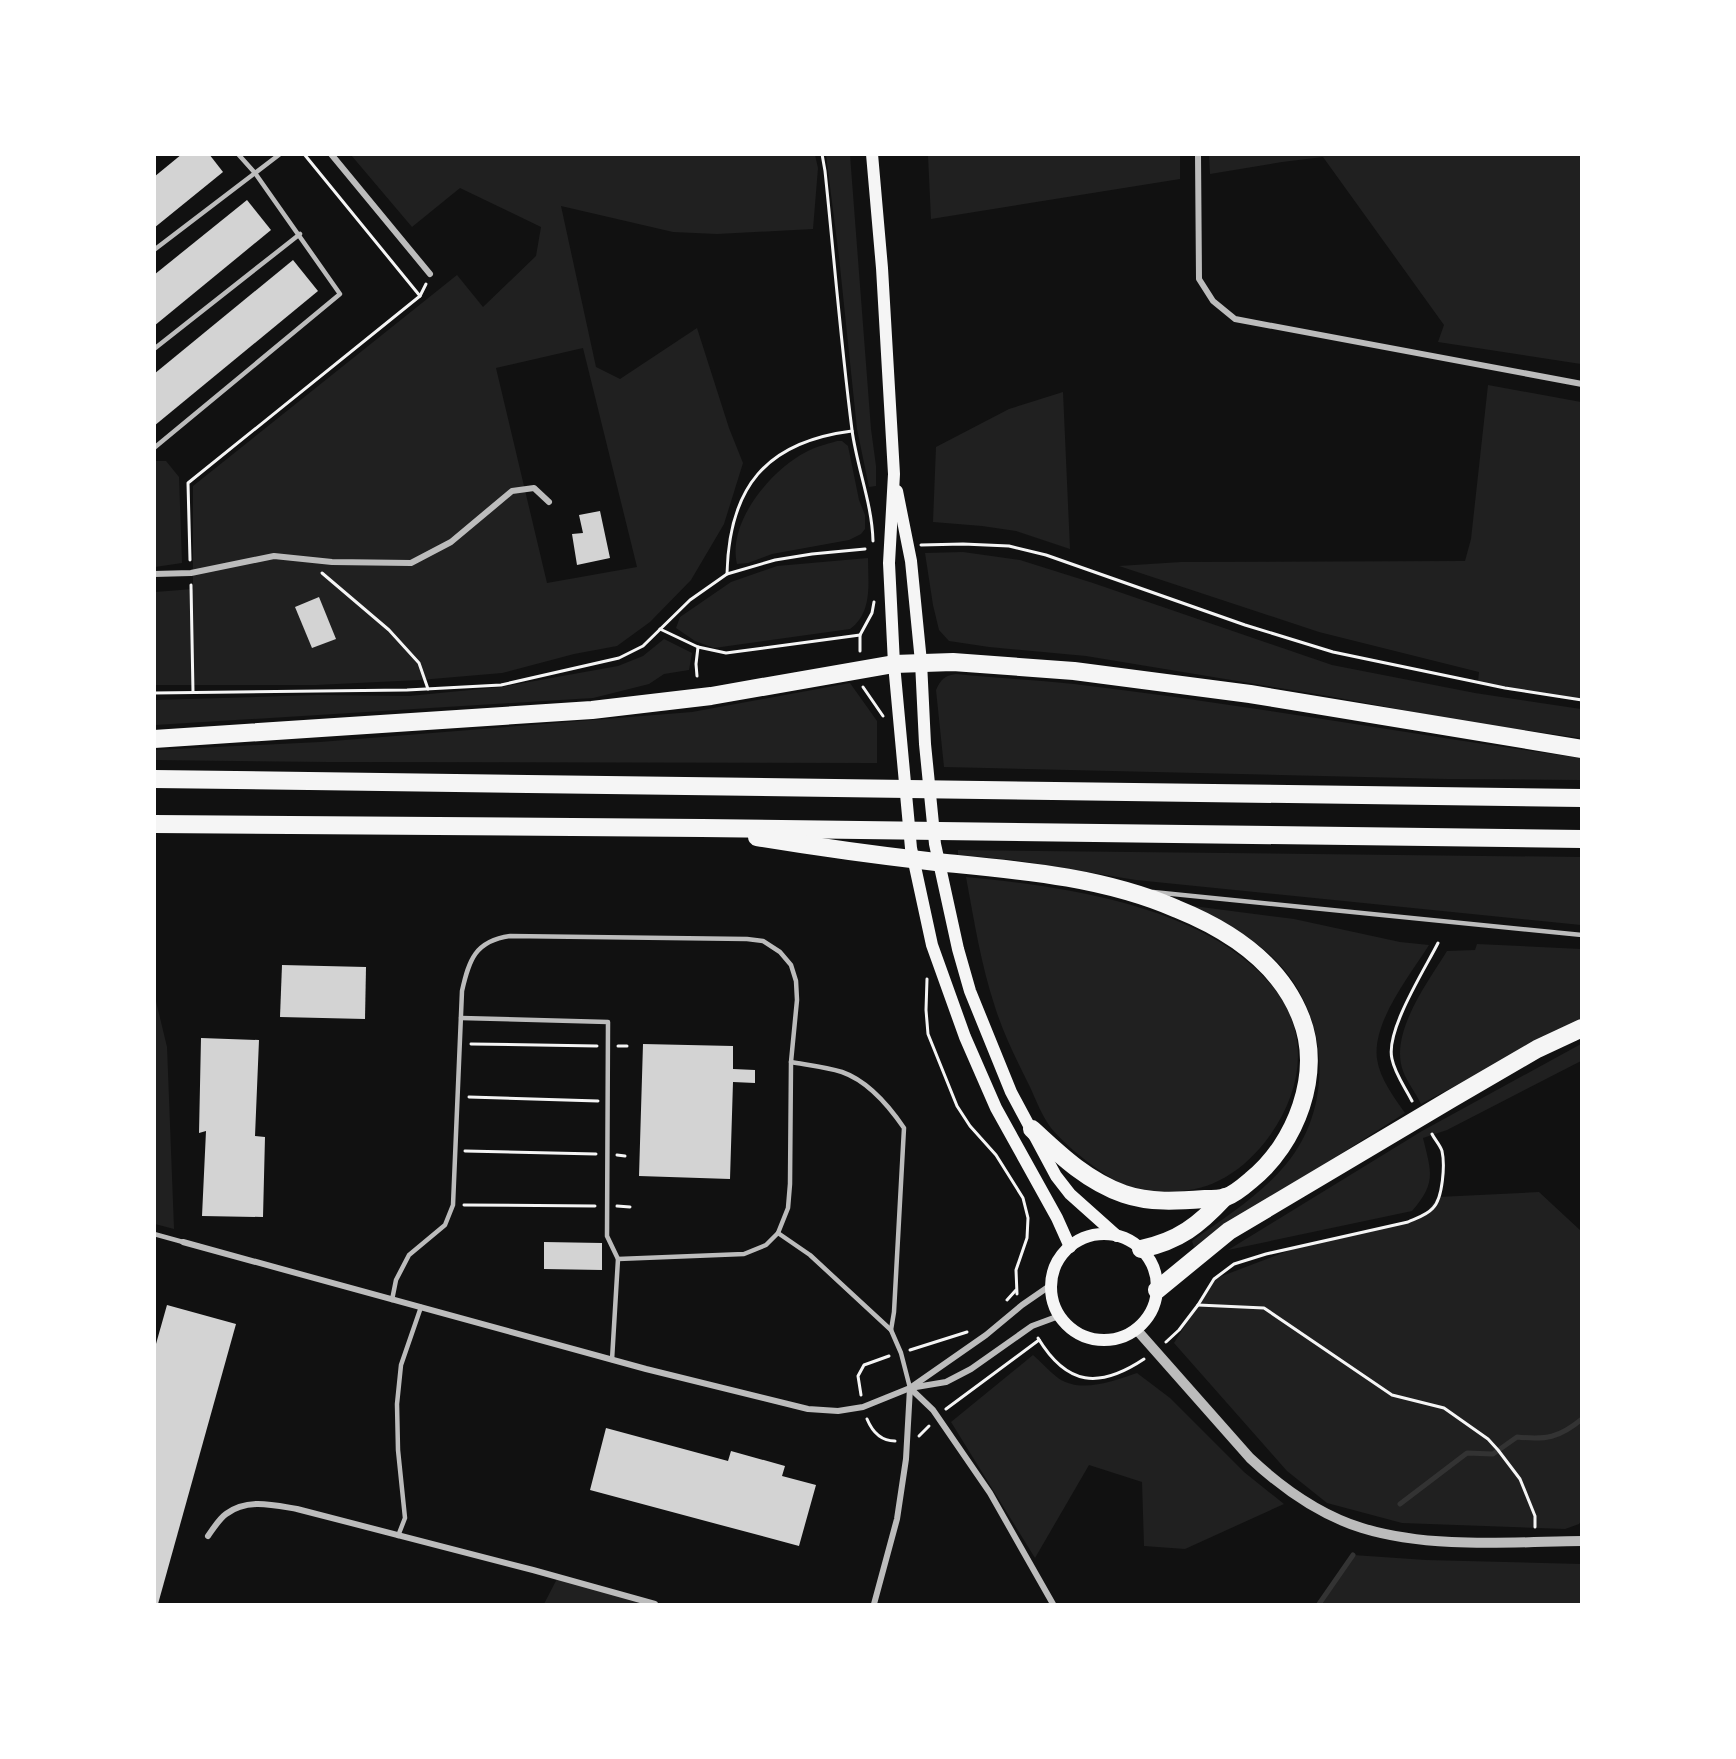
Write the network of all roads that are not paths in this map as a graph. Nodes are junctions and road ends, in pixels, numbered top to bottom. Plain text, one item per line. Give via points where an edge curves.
1 (237, 154) edge
2 (280, 154) edge
3 (331, 154) edge
4 (872, 154) edge
5 (1198, 154) edge
6 (255, 173) junction
7 (300, 234) junction
8 (154, 250) edge
9 (430, 274) dead end
10 (154, 349) edge
11 (1581, 384) edge
12 (154, 448) edge
13 (894, 474) junction
14 (549, 502) dead end
15 (154, 574) edge
16 (921, 662) junction
17 (894, 664) junction
18 (154, 739) edge
19 (1581, 748) edge
20 (154, 779) edge
21 (1581, 798) edge
22 (154, 824) edge
23 (702, 828) junction
24 (1581, 839) edge
25 (1120, 888) junction
26 (1581, 935) edge
27 (461, 1018) junction
28 (1581, 1028) edge
29 (791, 1062) junction
30 (1032, 1129) junction
31 (1226, 1197) junction
32 (778, 1233) junction
33 (154, 1234) edge
34 (1117, 1236) junction
35 (183, 1242) joint
36 (1070, 1247) junction
37 (1141, 1249) junction
38 (618, 1259) junction
39 (1051, 1285) junction
40 (1157, 1290) junction
41 (392, 1300) junction
42 (421, 1307) junction
43 (1059, 1316) junction
44 (1136, 1329) junction
45 (891, 1330) junction
46 (612, 1360) junction
47 (910, 1388) junction
48 (208, 1536) dead end
49 (398, 1536) junction
50 (1581, 1541) edge
51 (655, 1605) edge
52 (874, 1605) edge
53 (1053, 1605) edge

1 - 6 lane
2 - 6 lane
3 - 9 street
4 - 13 main road
5 - 11 street via 1199,279 1213,301 1236,320
6 - 7 lane
6 - 8 lane
7 - 10 lane
7 - 12 lane via 340,294
13 - 16 main road via 911,561
13 - 17 main road via 889,562
14 - 15 street via 534,488 512,491 451,542 411,563 332,562 274,556 191,573
16 - 17 highway
16 - 19 highway via 1098,674 1250,694
16 - 30 main road via 935,844 958,949 990,1043
17 - 18 highway via 711,696 623,706
17 - 36 main road via 911,848 932,945 980,1073
20 - 21 highway
22 - 23 highway
23 - 24 highway
23 - 25 highway via 842,852 1047,874
25 - 26 lane
25 - 31 highway via 1209,924 1261,958 1294,1001 1302,1020 1309,1062 1292,1129 1281,1150 1262,1171
27 - 29 lane via 467,967 475,954 495,938 763,941 791,965 796,981
27 - 38 lane via 608,1023 607,1236
27 - 41 lane via 453,1205 445,1225 409,1255 396,1280
28 - 40 highway via 1537,1049 1229,1231
29 - 32 lane via 790,1184 788,1208
29 - 45 lane via 844,1073 863,1084 888,1106 904,1128
30 - 31 highway via 1079,1170 1123,1194 1153,1201
30 - 34 main road via 1056,1176 1070,1194
31 - 37 highway via 1174,1240
32 - 38 lane via 766,1245 744,1254
32 - 45 lane via 810,1255
33 - 35 lane
34 - 36 main road via 1100,1234
34 - 37 main road
35 - 41 street
36 - 39 main road via 1053,1271
37 - 40 main road via 1156,1275
38 - 46 lane
39 - 43 main road
39 - 47 street
40 - 44 main road via 1150,1312
41 - 42 street
42 - 46 street
42 - 49 lane via 401,1365 398,1450 405,1518
43 - 44 main road via 1071,1329 1103,1340
43 - 47 street via 1032,1326 946,1382
44 - 50 street via 1250,1458 1318,1509 1362,1528 1417,1539
45 - 47 lane
46 - 47 street via 808,1409 838,1411 862,1407
47 - 52 street via 906,1459 897,1519
47 - 53 street via 933,1410 990,1493
48 - 49 street via 226,1514 244,1505 266,1503
49 - 51 street

